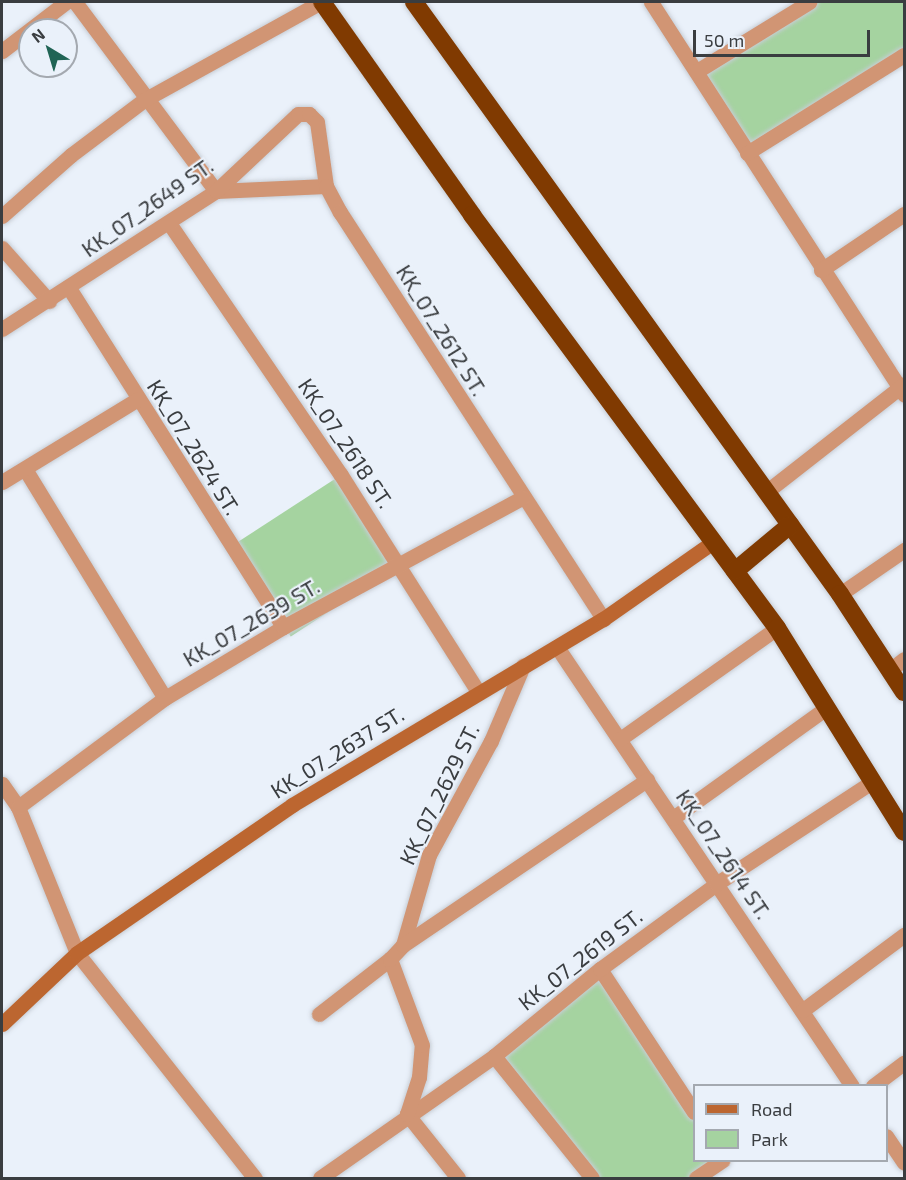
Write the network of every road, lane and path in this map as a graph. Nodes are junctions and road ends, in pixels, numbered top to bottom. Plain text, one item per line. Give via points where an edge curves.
1 (66, 2) edge
2 (75, 2) edge
3 (321, 2) edge
4 (414, 2) edge
5 (651, 2) edge
6 (809, 2) edge
7 (2, 51) edge
8 (904, 55) edge
9 (697, 71) junction
10 (144, 100) junction
11 (309, 114) joint
12 (747, 153) junction
13 (326, 186) junction
14 (216, 191) junction
15 (904, 214) edge
16 (2, 216) edge
17 (170, 223) junction
18 (2, 248) edge
19 (821, 270) junction
20 (69, 288) junction
21 (49, 301) junction
22 (2, 329) edge
23 (903, 388) edge
24 (138, 399) junction
25 (25, 468) junction
26 (2, 482) edge
27 (766, 492) junction
28 (522, 498) junction
29 (790, 525) junction
30 (713, 542) junction
31 (904, 550) edge
32 (399, 565) junction
33 (735, 571) junction
34 (840, 594) junction
35 (603, 619) junction
36 (284, 627) junction
37 (777, 628) junction
38 (557, 647) junction
39 (897, 664) edge
40 (523, 666) junction
41 (478, 692) junction
42 (904, 692) edge
43 (165, 698) junction
44 (826, 708) junction
45 (620, 739) junction
46 (647, 780) junction
47 (872, 782) junction
48 (2, 784) edge
49 (18, 807) junction
50 (674, 818) junction
51 (904, 832) edge
52 (716, 884) junction
53 (904, 935) edge
54 (403, 945) junction
55 (77, 953) junction
56 (390, 959) junction
57 (600, 969) junction
58 (803, 1011) junction
59 (319, 1014) dead end
60 (2, 1024) edge
61 (494, 1056) junction
62 (904, 1063) edge
63 (850, 1084) edge
64 (876, 1084) edge
65 (693, 1110) edge
66 (407, 1114) junction
67 (888, 1139) edge
68 (722, 1162) edge
69 (904, 1163) edge
70 (255, 1179) edge
71 (320, 1179) edge
72 (458, 1179) edge
73 (592, 1179) edge
74 (696, 1179) edge

1 - 7 street
2 - 10 street
3 - 10 street
3 - 30 highway
4 - 27 highway
5 - 9 street
6 - 9 street
8 - 12 street
9 - 12 street
10 - 14 street
10 - 16 street via 71,155
11 - 13 street, KK_07_2612 ST. via 317,122
11 - 14 street, KK_07_2649 ST. via 298,114
12 - 19 street
13 - 14 street
13 - 28 street, KK_07_2612 ST.
14 - 17 street, KK_07_2649 ST.
15 - 19 street
17 - 20 street, KK_07_2649 ST.
17 - 32 street, KK_07_2618 ST.
18 - 21 street
19 - 23 street
20 - 21 street, KK_07_2649 ST.
20 - 24 street, KK_07_2624 ST.
21 - 22 street, KK_07_2649 ST.
23 - 27 street
24 - 25 street
24 - 36 street, KK_07_2624 ST.
25 - 26 street
25 - 43 street
27 - 29 highway
28 - 32 street, KK_07_2639 ST.
28 - 35 street, KK_07_2612 ST.
29 - 33 highway
29 - 34 highway
30 - 33 highway
30 - 35 street, KK_07_2637 ST.
31 - 34 street
32 - 36 street, KK_07_2639 ST.
32 - 41 street, KK_07_2618 ST.
33 - 37 highway
34 - 39 highway
35 - 38 street, KK_07_2637 ST.
36 - 43 street, KK_07_2639 ST.
37 - 44 highway
37 - 45 street
38 - 40 street, KK_07_2637 ST.
38 - 45 street, KK_07_2614 ST.
39 - 42 highway
40 - 41 street, KK_07_2637 ST.
40 - 54 street, KK_07_2629 ST. via 491,741 429,855
41 - 55 street, KK_07_2637 ST. via 292,806
43 - 49 street, KK_07_2639 ST.
44 - 47 highway
44 - 50 street
45 - 46 street, KK_07_2614 ST.
46 - 50 street, KK_07_2614 ST.
46 - 54 street
47 - 51 highway
47 - 52 street, KK_07_2619 ST.
48 - 49 street
49 - 55 street
50 - 52 street, KK_07_2614 ST.
52 - 57 street, KK_07_2619 ST.
52 - 58 street, KK_07_2614 ST.
53 - 58 street
54 - 56 street
55 - 60 street, KK_07_2637 ST.
55 - 70 street
56 - 59 street
56 - 66 street via 422,1046 419,1077
57 - 61 street, KK_07_2619 ST.
57 - 65 street
58 - 63 street, KK_07_2614 ST.
61 - 66 street, KK_07_2619 ST.
61 - 73 street
62 - 64 street
66 - 71 street, KK_07_2619 ST.
66 - 72 street
67 - 69 street
68 - 74 street

